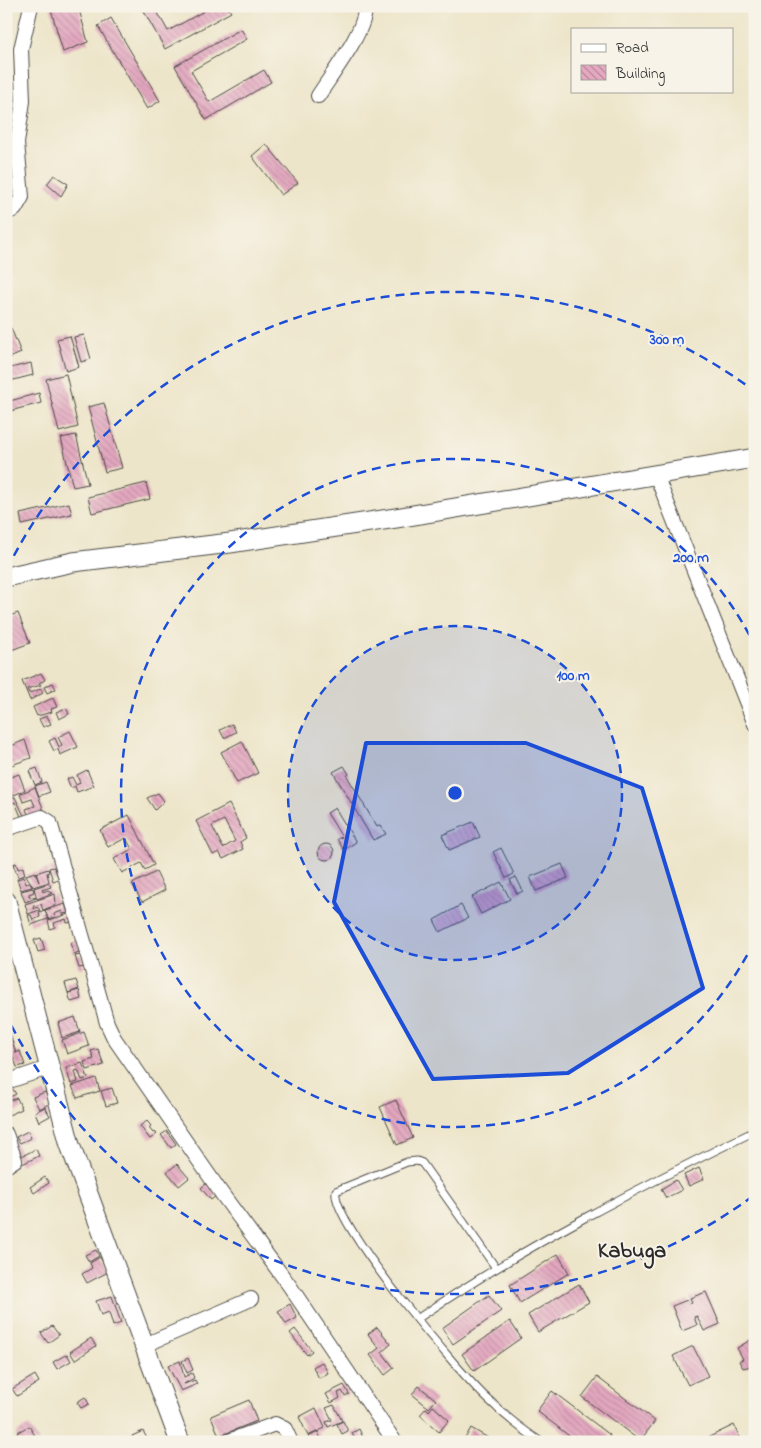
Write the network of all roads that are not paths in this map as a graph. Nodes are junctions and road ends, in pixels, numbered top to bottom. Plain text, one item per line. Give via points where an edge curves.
1 (31, 6) edge
2 (365, 6) edge
3 (318, 96) dead end
4 (6, 213) edge
5 (755, 458) edge
6 (656, 475) junction
7 (6, 578) edge
8 (755, 724) edge
9 (6, 829) edge
10 (6, 901) edge
11 (51, 1067) junction
12 (6, 1082) edge
13 (755, 1131) edge
14 (6, 1134) edge
15 (6, 1166) edge
16 (496, 1268) junction
17 (251, 1299) dead end
18 (417, 1319) junction
19 (145, 1345) junction
20 (180, 1442) edge
21 (226, 1442) edge
22 (291, 1442) edge
23 (395, 1442) edge
24 (540, 1442) edge

1 - 4 street via 21,49 23,100 16,143 22,197 15,208
2 - 3 street via 357,34
5 - 6 street
6 - 7 street via 230,543 73,562
6 - 8 street
9 - 23 street via 42,817 50,822 114,1038 289,1285
10 - 11 street
11 - 12 street
11 - 19 street via 70,1144
13 - 16 lane
14 - 15 street via 15,1160
16 - 18 lane
16 - 18 lane via 422,1163 407,1162 340,1188 336,1191 336,1204 377,1267
17 - 19 street
18 - 24 lane via 488,1400
19 - 20 street
21 - 22 street via 275,1424 285,1429

